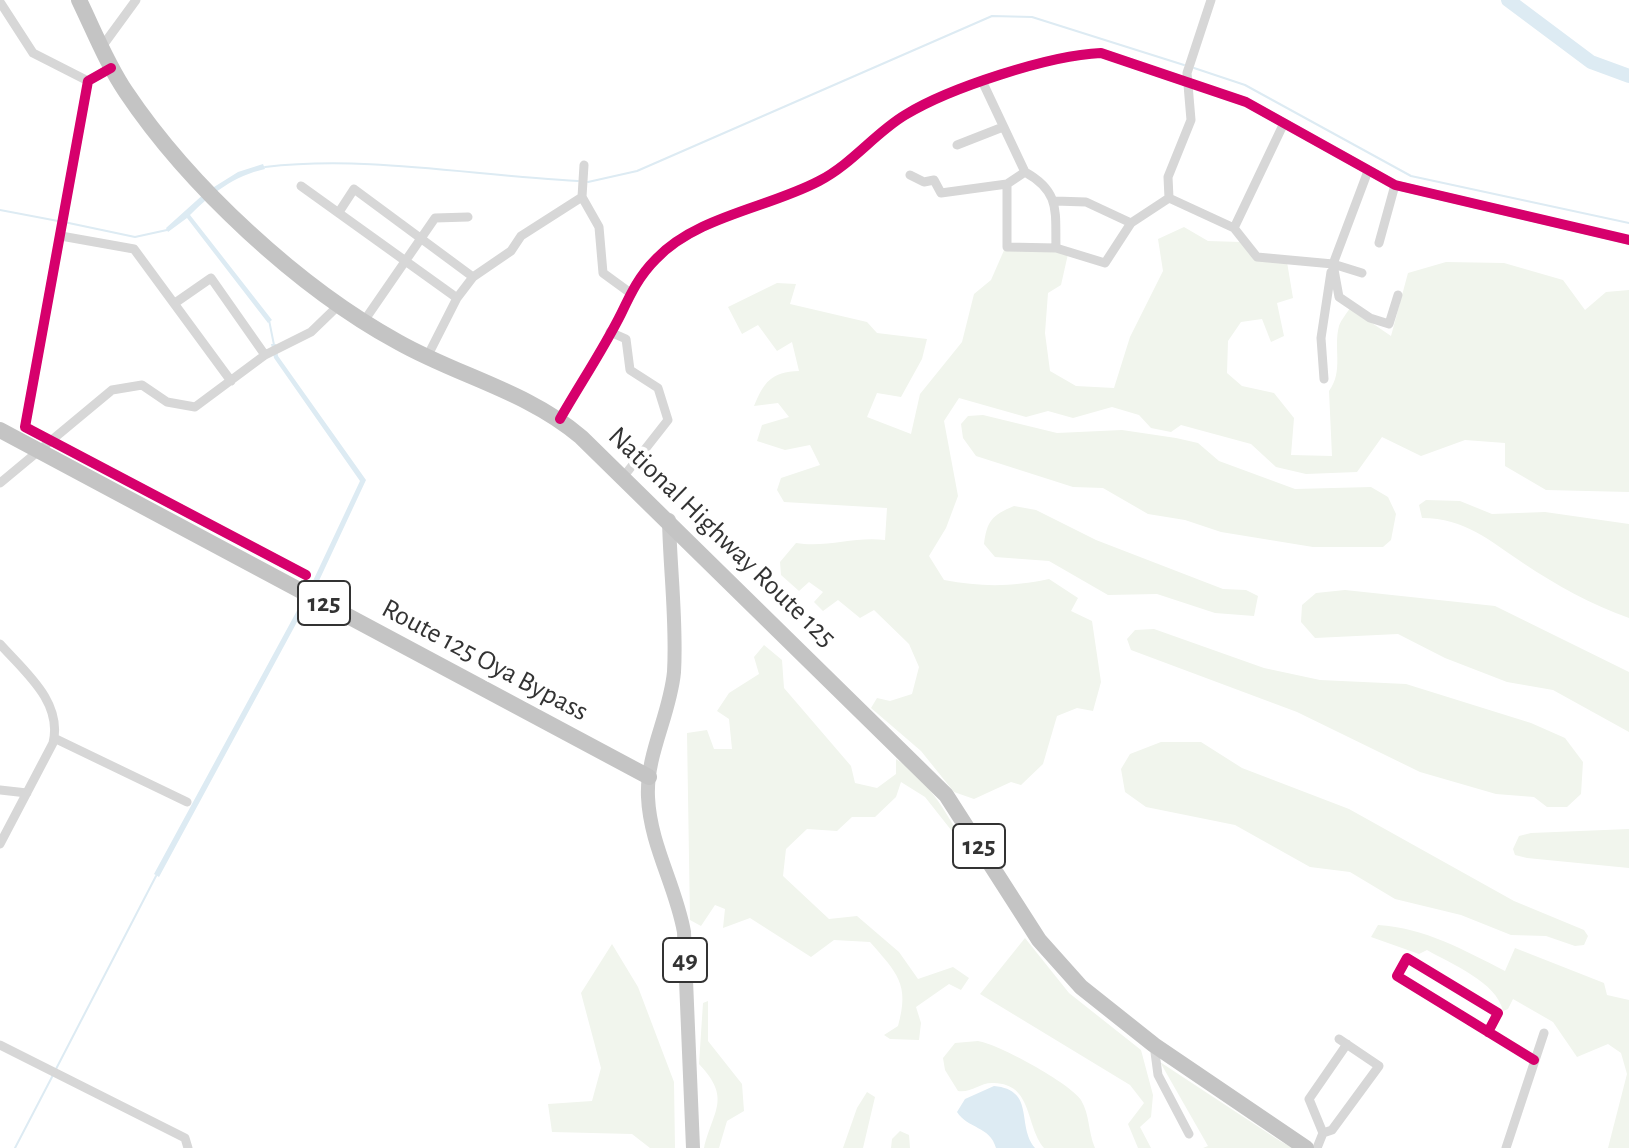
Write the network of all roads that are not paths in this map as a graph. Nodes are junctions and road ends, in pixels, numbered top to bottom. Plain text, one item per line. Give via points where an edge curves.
1 (79, 0) edge
2 (136, 0) edge
3 (1211, 0) edge
4 (0, 2) edge
5 (101, 48) junction
6 (111, 68) junction
7 (1186, 77) junction
8 (88, 81) junction
9 (983, 83) junction
10 (1284, 123) junction
11 (1003, 127) junction
12 (957, 145) dead end
13 (584, 165) dead end
14 (1368, 171) junction
15 (1025, 172) junction
16 (910, 175) dead end
17 (1007, 184) junction
18 (1395, 185) junction
19 (301, 186) dead end
20 (582, 197) junction
21 (1169, 198) junction
22 (1055, 201) junction
23 (339, 212) junction
24 (468, 217) dead end
25 (1131, 223) junction
26 (1234, 228) junction
27 (61, 234) junction
28 (422, 239) junction
29 (1629, 240) edge
30 (1379, 243) dead end
31 (1056, 248) junction
32 (406, 260) junction
33 (1333, 264) junction
34 (1362, 273) dead end
35 (473, 277) junction
36 (629, 292) junction
37 (1398, 295) dead end
38 (457, 298) junction
39 (175, 303) junction
40 (340, 304) junction
41 (364, 321) junction
42 (610, 332) junction
43 (265, 355) junction
44 (427, 357) junction
45 (1324, 379) dead end
46 (231, 381) junction
47 (560, 419) junction
48 (0, 430) edge
49 (45, 446) junction
50 (624, 476) junction
51 (0, 483) edge
52 (669, 520) junction
53 (306, 575) dead end
54 (0, 644) edge
55 (54, 738) junction
56 (649, 777) junction
57 (0, 790) edge
58 (27, 793) junction
59 (187, 802) dead end
60 (0, 844) edge
61 (1488, 1032) junction
62 (1544, 1033) dead end
63 (0, 1045) edge
64 (1154, 1045) junction
65 (1534, 1060) junction
66 (1323, 1133) junction
67 (1189, 1134) dead end
68 (188, 1148) edge
69 (693, 1148) edge
70 (1306, 1148) edge
71 (1317, 1148) edge
72 (1506, 1148) edge

1 - 5 highway, National Highway Route 125 / 125
2 - 5 street
3 - 7 street
4 - 8 street via 33,53
5 - 6 highway, National Highway Route 125 / 125
6 - 8 street
6 - 40 highway, National Highway Route 125 / 125 via 141,113 220,203 264,246
7 - 9 street via 1101,53 1076,54
7 - 10 street
7 - 21 street via 1191,120 1168,177
8 - 27 street
9 - 11 street
9 - 36 street via 903,116 821,180 689,234 657,257
10 - 14 street
10 - 26 street
11 - 12 street
11 - 15 street
13 - 20 street
14 - 18 street
14 - 33 street
15 - 17 street
15 - 22 street via 1043,182
16 - 17 street via 934,180 941,193
17 - 31 street via 1007,247
18 - 29 street
18 - 30 street
19 - 23 street
20 - 35 street via 521,236 511,251
20 - 36 street via 599,227 603,273
21 - 25 street
21 - 26 street
22 - 25 street via 1086,202
22 - 31 street
23 - 28 street via 354,189
23 - 32 street
24 - 28 street via 435,218
25 - 31 street via 1105,263
26 - 33 street via 1257,257
27 - 39 street via 134,249
27 - 49 street via 25,427
28 - 32 street
28 - 35 street
32 - 38 street
32 - 41 street
33 - 34 street
33 - 37 street via 1339,297 1370,318 1389,324
33 - 45 street via 1321,338
35 - 38 street
36 - 42 street
38 - 44 street
39 - 43 street via 211,278
39 - 46 street
40 - 41 highway, National Highway Route 125 / 125
40 - 43 street via 311,332
41 - 44 highway, National Highway Route 125 / 125
42 - 47 street
42 - 50 street via 626,339 630,370 658,388 668,420
43 - 46 street
44 - 47 highway, National Highway Route 125 / 125
46 - 49 street via 195,407 167,402 142,385 124,385 92,404
47 - 50 highway, National Highway Route 125 / 125
48 - 49 highway, Route 125 Oya Bypass / 125
49 - 51 street
49 - 53 street
49 - 56 highway, Route 125 Oya Bypass / 125
50 - 52 highway, National Highway Route 125 / 125
52 - 56 main road, 49 via 674,672
52 - 64 highway, National Highway Route 125 / 125 via 946,795 1060,966
54 - 55 street via 50,704
55 - 58 street
55 - 59 street
56 - 69 main road, 49 via 652,829 684,932
57 - 58 street
58 - 60 street
61 - 61 street via 1397,976 1407,958 1498,1013
61 - 65 street
62 - 65 street
63 - 68 street via 185,1138
64 - 67 street via 1158,1075
64 - 70 highway, National Highway Route 125 / 125
65 - 72 street
66 - 66 street via 1309,1099 1343,1041 1379,1066 1332,1130
66 - 71 street

